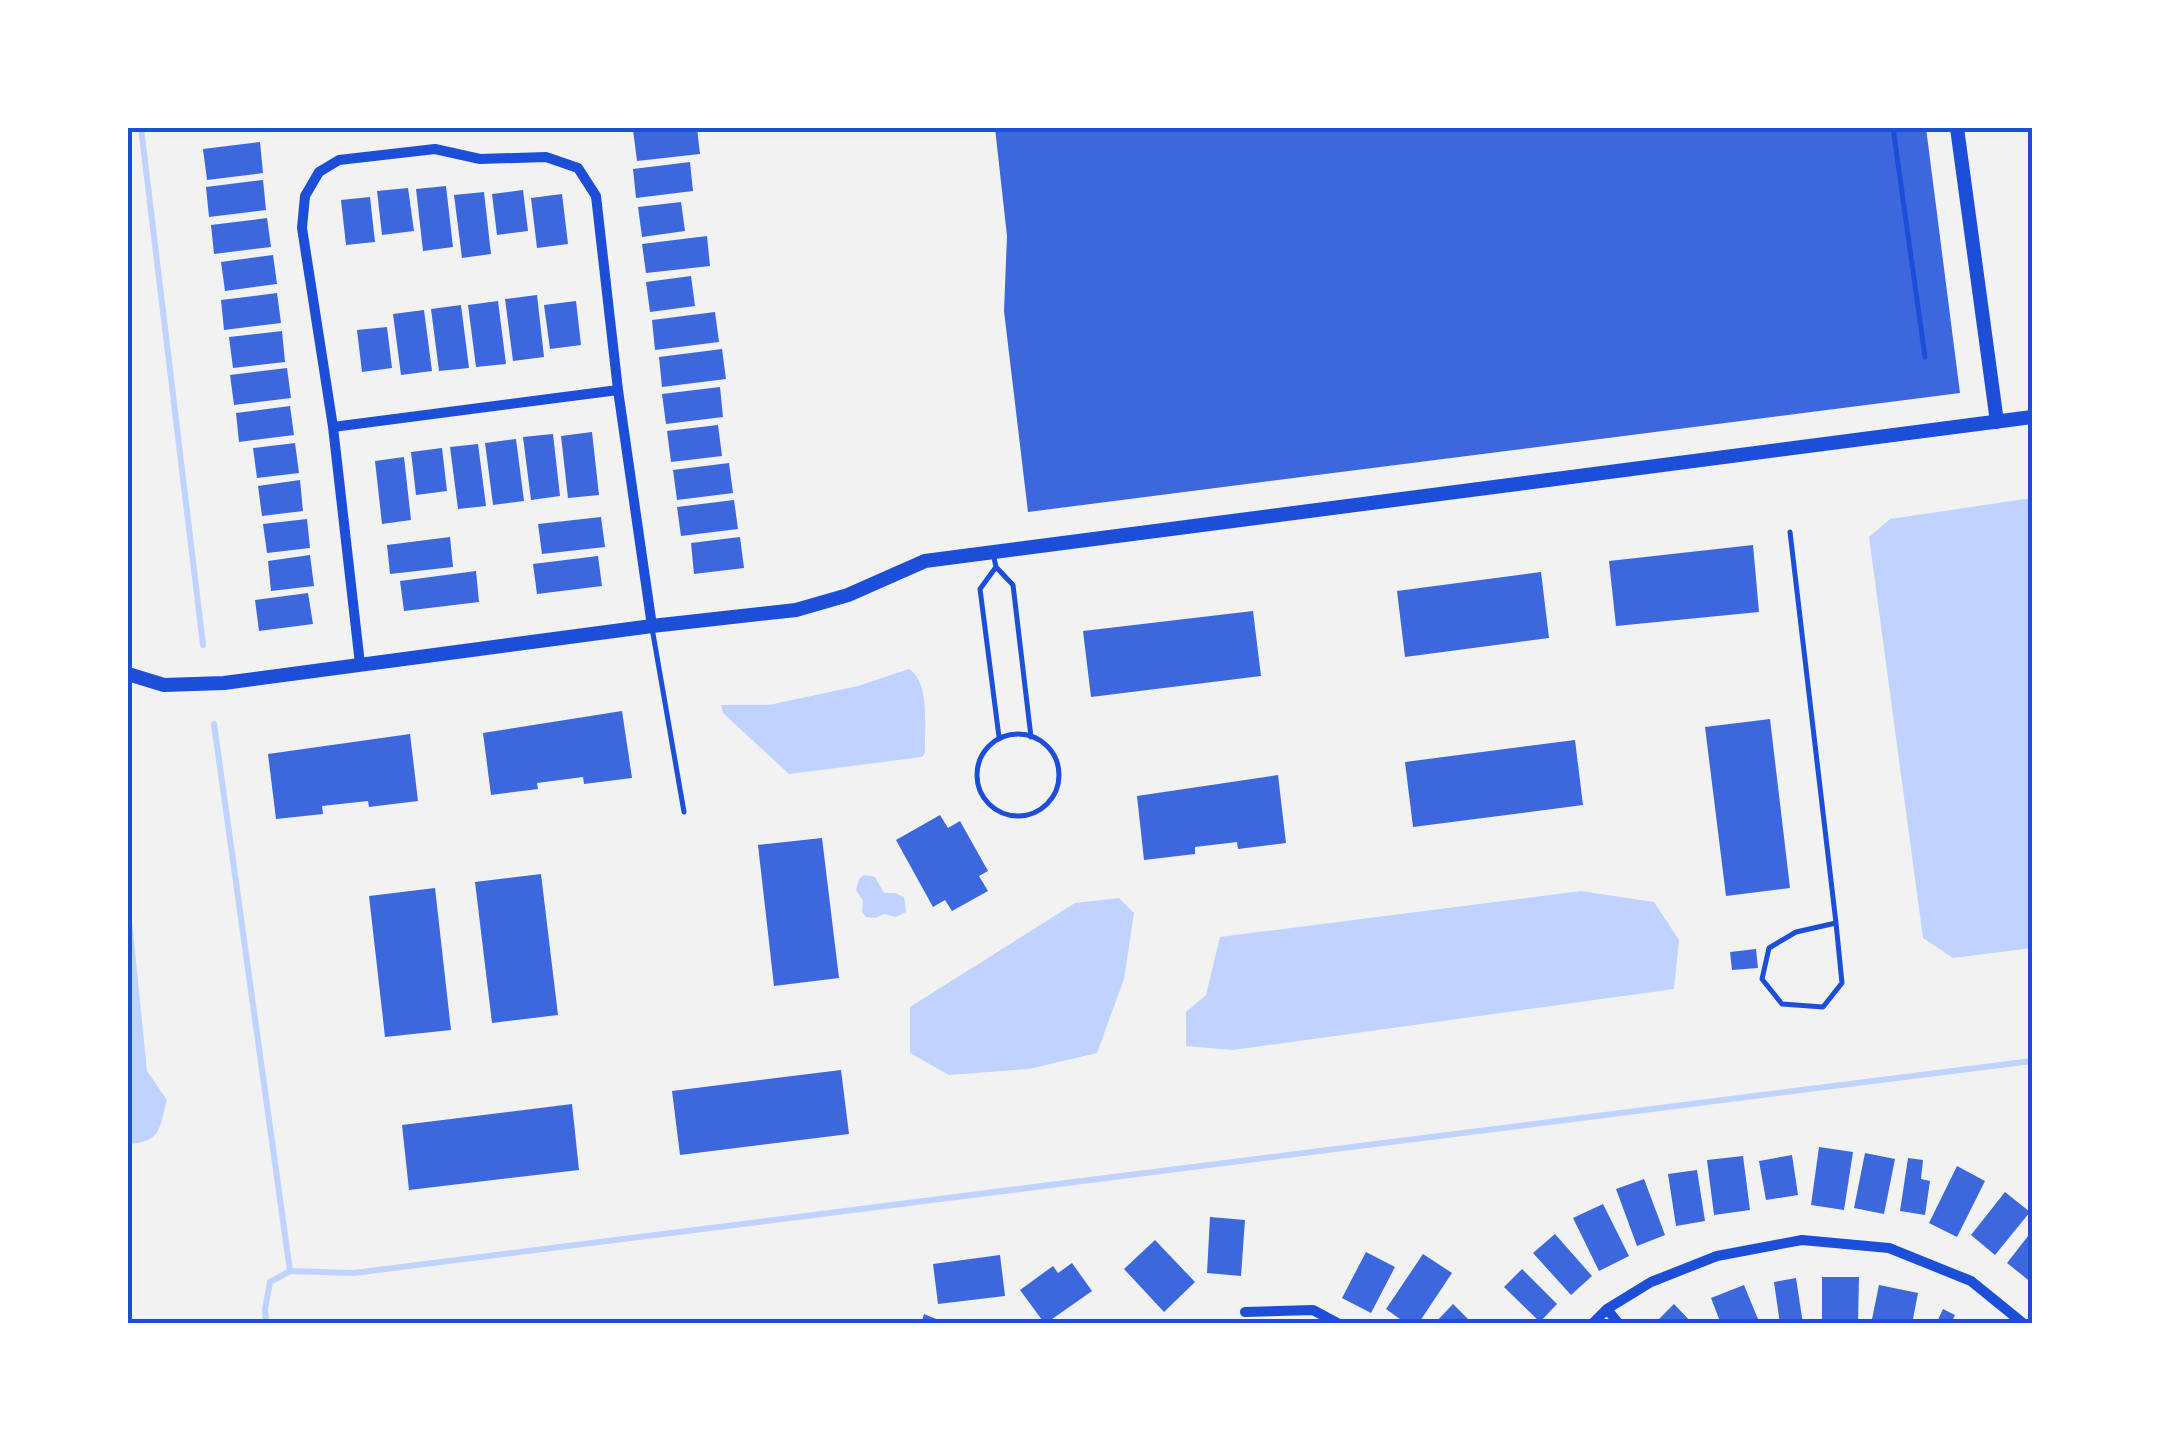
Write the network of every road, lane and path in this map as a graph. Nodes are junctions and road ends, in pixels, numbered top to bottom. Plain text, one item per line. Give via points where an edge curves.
1 (1893, 128) edge
2 (1957, 128) edge
3 (1925, 356) dead end
4 (618, 390) junction
5 (2032, 417) edge
6 (1997, 422) junction
7 (333, 428) junction
8 (1790, 532) dead end
9 (994, 559) junction
10 (652, 626) junction
11 (360, 664) junction
12 (128, 674) edge
13 (1031, 737) junction
14 (999, 739) junction
15 (684, 812) dead end
16 (1836, 922) junction
17 (1607, 1309) junction
18 (1245, 1312) dead end
19 (1339, 1324) edge
20 (1592, 1324) edge
21 (1620, 1324) edge
22 (2024, 1324) edge

1 - 3 lane
2 - 6 street
4 - 7 street
4 - 7 street via 596,196 578,168 546,156 480,159 435,149 339,160 320,172 306,196 302,228
4 - 10 street
5 - 6 street
6 - 9 street
7 - 11 street
8 - 16 lane
9 - 10 street via 925,561 848,596 796,610
9 - 13 lane via 1012,585
9 - 14 lane via 980,589
10 - 11 street
10 - 15 lane
11 - 12 street via 190,686
13 - 14 lane
13 - 14 lane via 1056,759 1058,786 1042,808 1017,816 992,807 981,792 978,766
16 - 16 lane via 1842,983 1823,1008 1782,1004 1762,979 1769,948 1796,932
17 - 20 street
17 - 21 street
17 - 22 street via 1651,1282 1717,1256 1802,1240 1889,1248 1971,1282
18 - 19 street via 1313,1310

